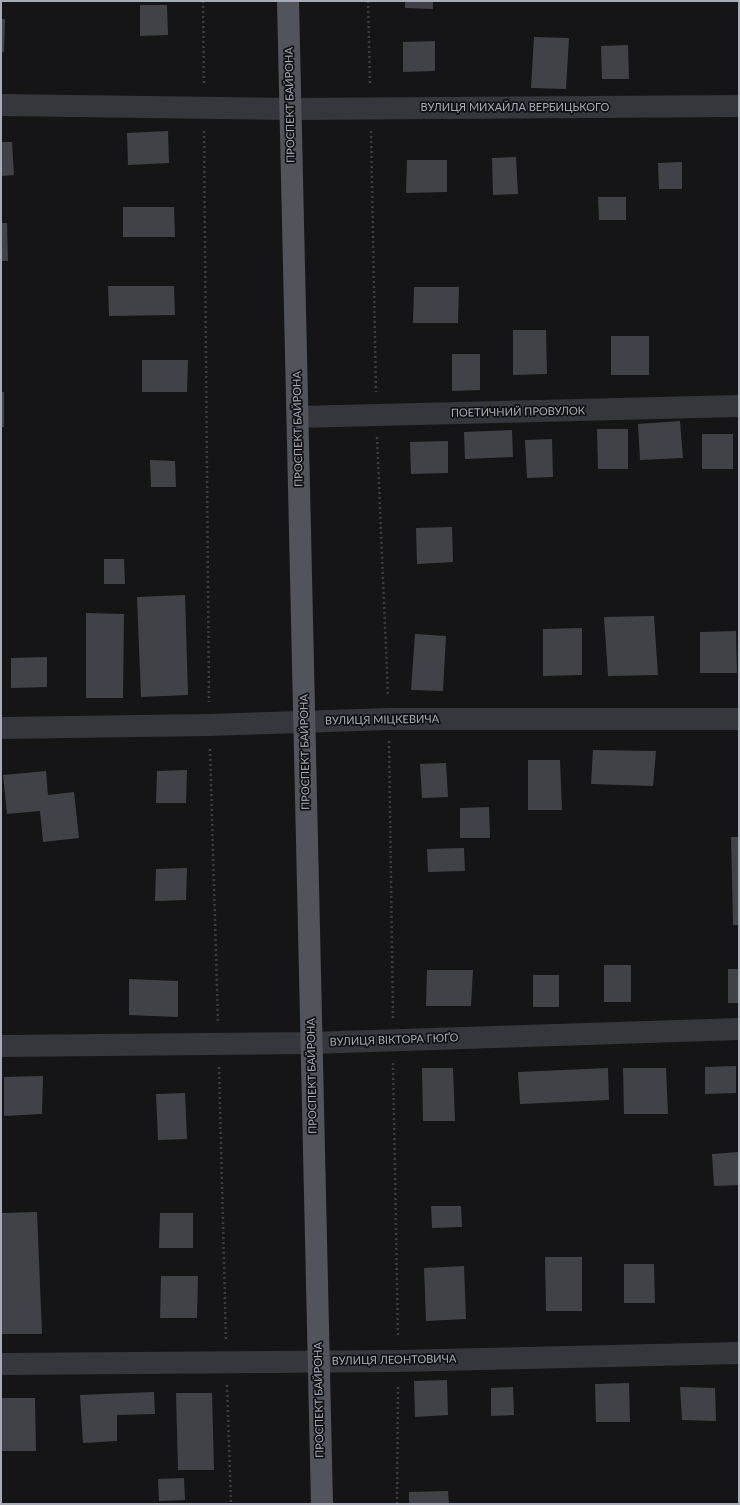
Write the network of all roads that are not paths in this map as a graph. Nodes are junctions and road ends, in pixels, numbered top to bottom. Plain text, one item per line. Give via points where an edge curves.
1 (288, 1) edge
2 (1, 105) edge
3 (739, 106) edge
4 (290, 109) junction
5 (739, 406) edge
6 (298, 417) junction
7 (739, 719) edge
8 (304, 722) junction
9 (1, 728) edge
10 (739, 1029) edge
11 (311, 1043) junction
12 (1, 1046) edge
13 (739, 1353) edge
14 (318, 1361) junction
15 (1, 1364) edge
16 (322, 1504) edge

1 - 4 main road, ПРОСПЕКТ БАЙРОНА
2 - 4 street, ВУЛИЦЯ МИХАЙЛА ВЕРБИЦЬКОГО
3 - 4 street, ВУЛИЦЯ МИХАЙЛА ВЕРБИЦЬКОГО
4 - 6 main road, ПРОСПЕКТ БАЙРОНА
5 - 6 street, ПОЕТИЧНИЙ ПРОВУЛОК
6 - 8 main road, ПРОСПЕКТ БАЙРОНА
7 - 8 street, ВУЛИЦЯ МІЦКЕВИЧА via 389,719
8 - 9 street, ВУЛИЦЯ МІЦКЕВИЧА
8 - 11 main road, ПРОСПЕКТ БАЙРОНА
10 - 11 street, ВУЛИЦЯ ВІКТОРА ГЮҐО
11 - 12 street, ВУЛИЦЯ ВІКТОРА ГЮҐО
11 - 14 main road, ПРОСПЕКТ БАЙРОНА
13 - 14 street, ВУЛИЦЯ ЛЕОНТОВИЧА
14 - 15 street, ВУЛИЦЯ ЛЕОНТОВИЧА
14 - 16 main road, ПРОСПЕКТ БАЙРОНА

